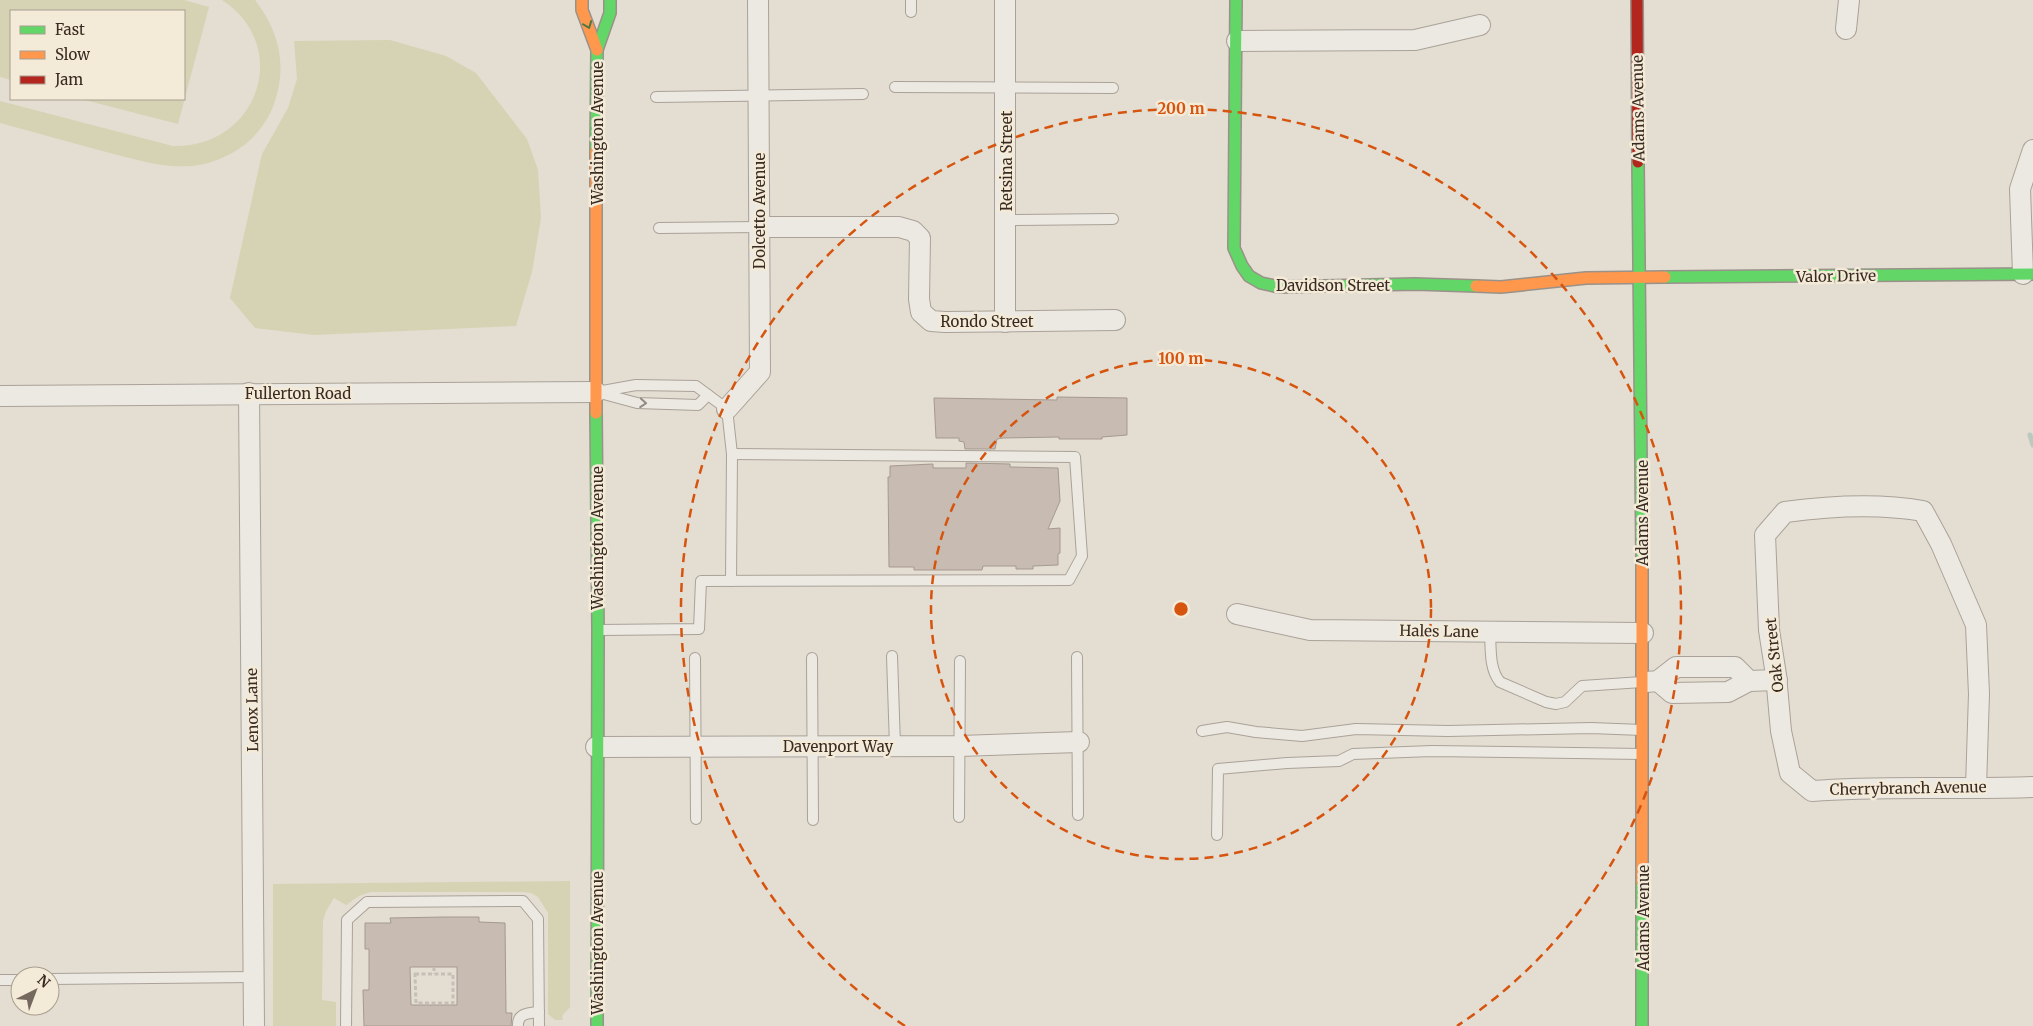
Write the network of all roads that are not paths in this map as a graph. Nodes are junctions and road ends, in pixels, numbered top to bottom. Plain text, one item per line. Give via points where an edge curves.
1 (582, 0) edge
2 (610, 0) edge
3 (758, 0) edge
4 (912, 0) edge
5 (1006, 0) edge
6 (1236, 0) edge
7 (1637, 0) edge
8 (1850, 0) edge
9 (911, 12) dead end
10 (1480, 25) dead end
11 (1846, 29) dead end
12 (1237, 41) junction
13 (597, 50) junction
14 (896, 87) dead end
15 (1005, 87) junction
16 (1113, 88) dead end
17 (863, 94) dead end
18 (758, 95) junction
19 (656, 97) dead end
20 (2033, 150) edge
21 (1113, 218) dead end
22 (1006, 220) junction
23 (759, 227) junction
24 (659, 228) dead end
25 (2028, 274) edge
26 (1640, 278) junction
27 (1115, 320) dead end
28 (1006, 322) junction
29 (596, 392) junction
30 (249, 393) junction
31 (708, 395) junction
32 (0, 396) edge
33 (727, 408) junction
34 (732, 454) junction
35 (731, 581) junction
36 (1236, 614) dead end
37 (598, 630) junction
38 (1490, 632) junction
39 (1642, 633) junction
40 (892, 656) dead end
41 (1077, 657) dead end
42 (695, 658) dead end
43 (812, 658) dead end
44 (960, 661) dead end
45 (1707, 667) junction
46 (1777, 680) junction
47 (1749, 681) junction
48 (1650, 682) junction
49 (1708, 692) junction
50 (1643, 730) junction
51 (1202, 731) dead end
52 (1079, 742) junction
53 (812, 746) junction
54 (894, 746) junction
55 (960, 746) junction
56 (596, 747) junction
57 (696, 747) junction
58 (1643, 754) junction
59 (1790, 773) joint
60 (1976, 787) junction
61 (2033, 787) edge
62 (1078, 815) dead end
63 (959, 817) dead end
64 (696, 819) dead end
65 (813, 820) dead end
66 (1217, 835) dead end
67 (254, 978) junction
68 (60, 979) edge
69 (539, 1012) junction
70 (254, 1026) edge
71 (346, 1026) edge
72 (518, 1026) edge
73 (539, 1026) edge
74 (597, 1026) edge
75 (1642, 1026) edge

1 -> 13 street, Washington Avenue via 582,10
2 - 13 street, Washington Avenue via 610,13
3 - 18 street, Dolcetto Avenue
4 - 9 lane
5 - 15 street, Retsina Street
6 - 12 street, Davidson Street
7 - 26 street, Adams Avenue
8 - 11 street
10 - 12 street via 1415,40
12 - 26 street, Davidson Street via 1234,248 1243,269 1258,283 1287,287 1415,284 1501,287 1578,279
13 - 29 street, Washington Avenue
14 - 15 lane
15 - 16 lane
15 - 22 street, Retsina Street
17 - 18 lane
18 - 19 lane
18 - 23 street, Dolcetto Avenue
20 - 25 street via 2020,189
21 - 22 lane
22 - 28 street, Retsina Street
23 - 24 lane
23 - 28 street, Rondo Street via 899,227 913,231 920,238 921,312 931,320 945,322
23 - 33 street, Dolcetto Avenue via 760,372
25 - 26 street, Valor Drive
26 - 39 street, Adams Avenue
27 - 28 street, Rondo Street
29 - 30 street, Fullerton Road
29 - 31 lane via 636,385 696,386
29 -> 31 lane via 637,403 698,405
29 - 37 street, Washington Avenue
30 - 32 street, Fullerton Road
30 - 67 street, Lenox Lane
31 - 33 lane
33 - 34 lane
34 - 35 lane
34 - 35 lane via 1076,456 1082,556 1069,580
35 - 37 lane via 701,581 699,629
36 - 38 street, Hales Lane via 1310,630
37 - 56 street, Washington Avenue
38 - 39 street, Hales Lane
38 - 48 lane via 1493,667 1500,682 1546,702 1565,702 1582,686
39 - 48 street, Adams Avenue
40 - 54 lane
41 - 52 lane
42 - 57 lane
43 - 53 lane
44 - 55 lane
45 - 47 street via 1735,667
45 - 48 street via 1676,667
45 - 49 street
46 - 47 street
46 - 59 street, Oak Street via 1781,731
46 - 60 street, Oak Street via 1769,630 1766,535 1785,512 1853,507 1922,511 1941,544 1976,625 1979,694
47 - 49 street via 1728,692
48 - 49 street via 1672,693
48 - 50 street, Adams Avenue
50 - 51 lane via 1356,729 1302,736 1228,727
50 - 58 street, Adams Avenue
52 - 55 street, Davenport Way
52 - 62 lane
53 - 54 street, Davenport Way
53 - 57 street, Davenport Way
53 - 65 lane
54 - 55 street, Davenport Way
55 - 63 lane
56 - 57 street, Davenport Way
56 - 74 street, Washington Avenue
57 - 64 lane
58 - 66 lane via 1432,751 1353,754 1339,761 1218,769
58 - 75 street, Adams Avenue
59 - 60 street, Cherrybranch Avenue via 1812,791
60 - 61 street, Cherrybranch Avenue
67 - 68 lane
67 - 70 street, Lenox Lane
69 - 71 lane via 538,919 523,901 368,902 347,920
69 - 72 lane via 520,1016
69 - 73 lane

